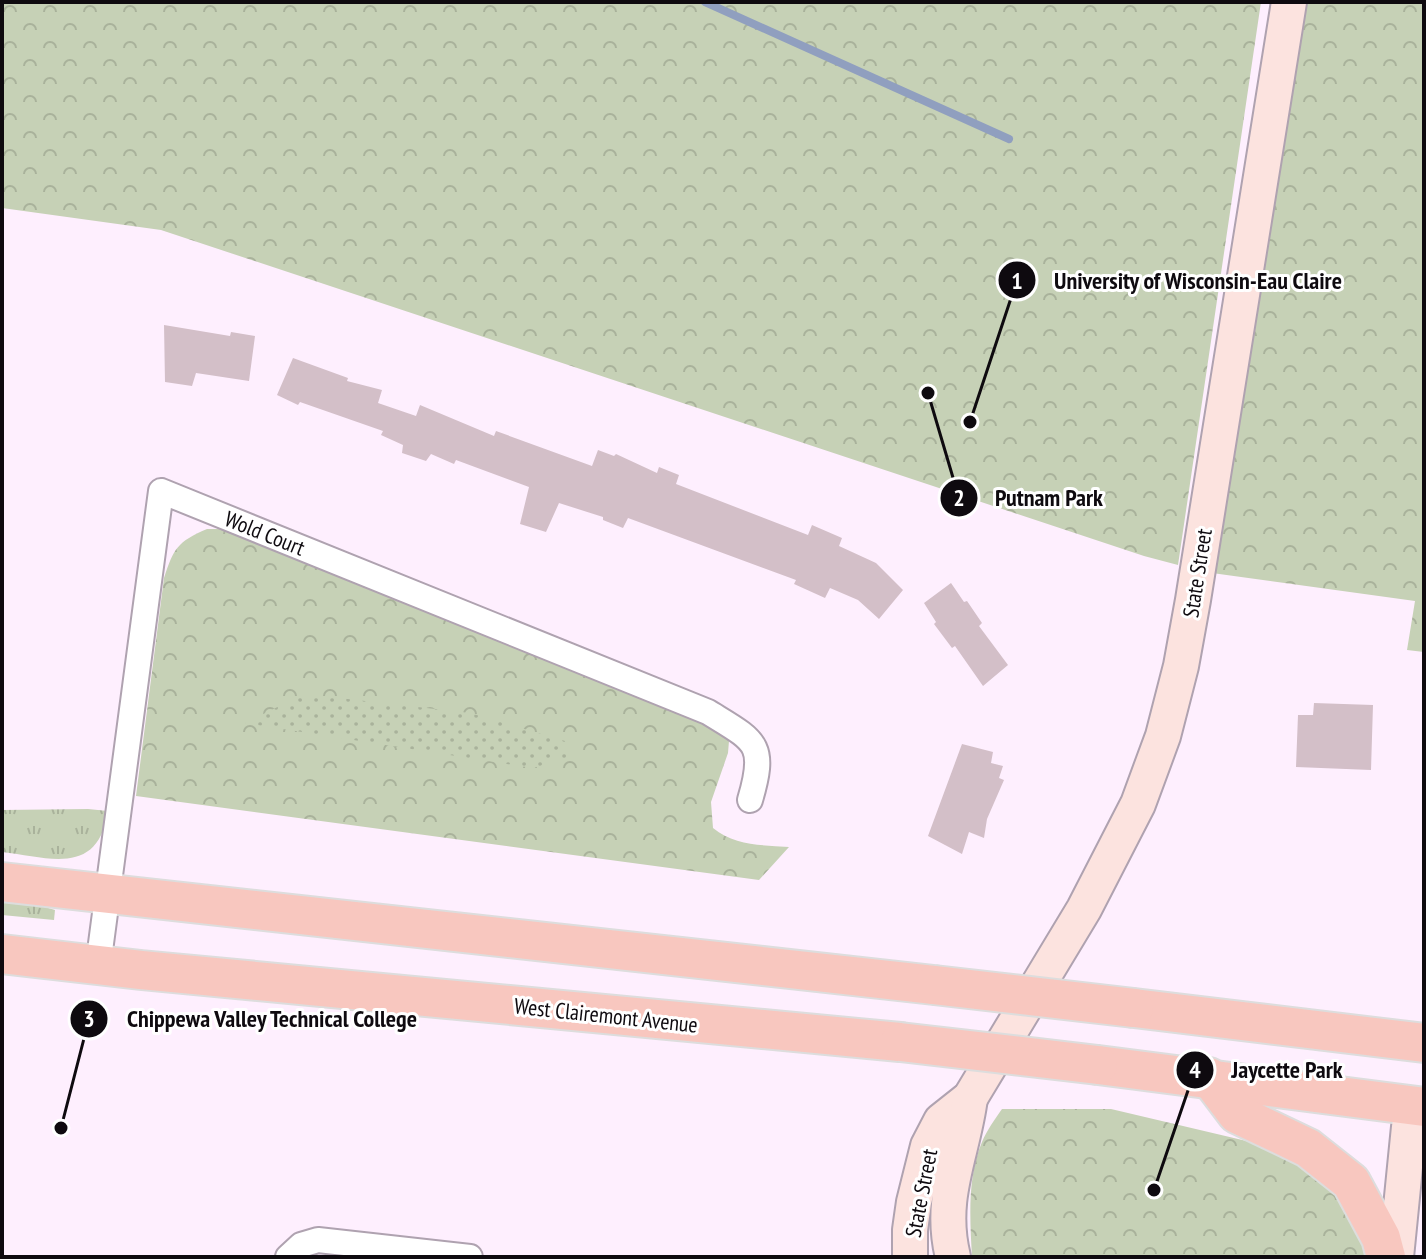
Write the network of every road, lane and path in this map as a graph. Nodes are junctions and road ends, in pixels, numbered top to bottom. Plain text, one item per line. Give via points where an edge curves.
1 (1289, 2) edge
2 (750, 800) dead end
3 (2, 882) edge
4 (107, 895) junction
5 (2, 954) edge
6 (98, 966) junction
7 (1424, 1043) edge
8 (1209, 1077) junction
9 (970, 1098) junction
10 (1424, 1107) edge
11 (1424, 1115) edge
12 (288, 1257) edge
13 (470, 1257) edge
14 (910, 1257) edge
15 (953, 1257) edge
16 (1386, 1257) edge
17 (1396, 1257) edge

1 - 9 main road, State Street via 1193,600 1163,736 1110,863
2 - 4 street, Wold Court via 759,753 742,733 708,712 161,491
3 - 4 main road
4 - 6 street, Wold Court
4 - 7 main road, bridge
5 - 6 main road, West Clairemont Avenue
6 - 8 main road, West Clairemont Avenue, bridge via 900,1042
8 - 10 main road, West Clairemont Avenue
8 - 16 main road via 1237,1114 1308,1148 1351,1182
9 - 14 main road, State Street via 941,1121 928,1146 914,1202
9 - 15 main road, State Street via 949,1192
11 - 17 main road via 1409,1127
12 - 13 street via 301,1245 318,1240

